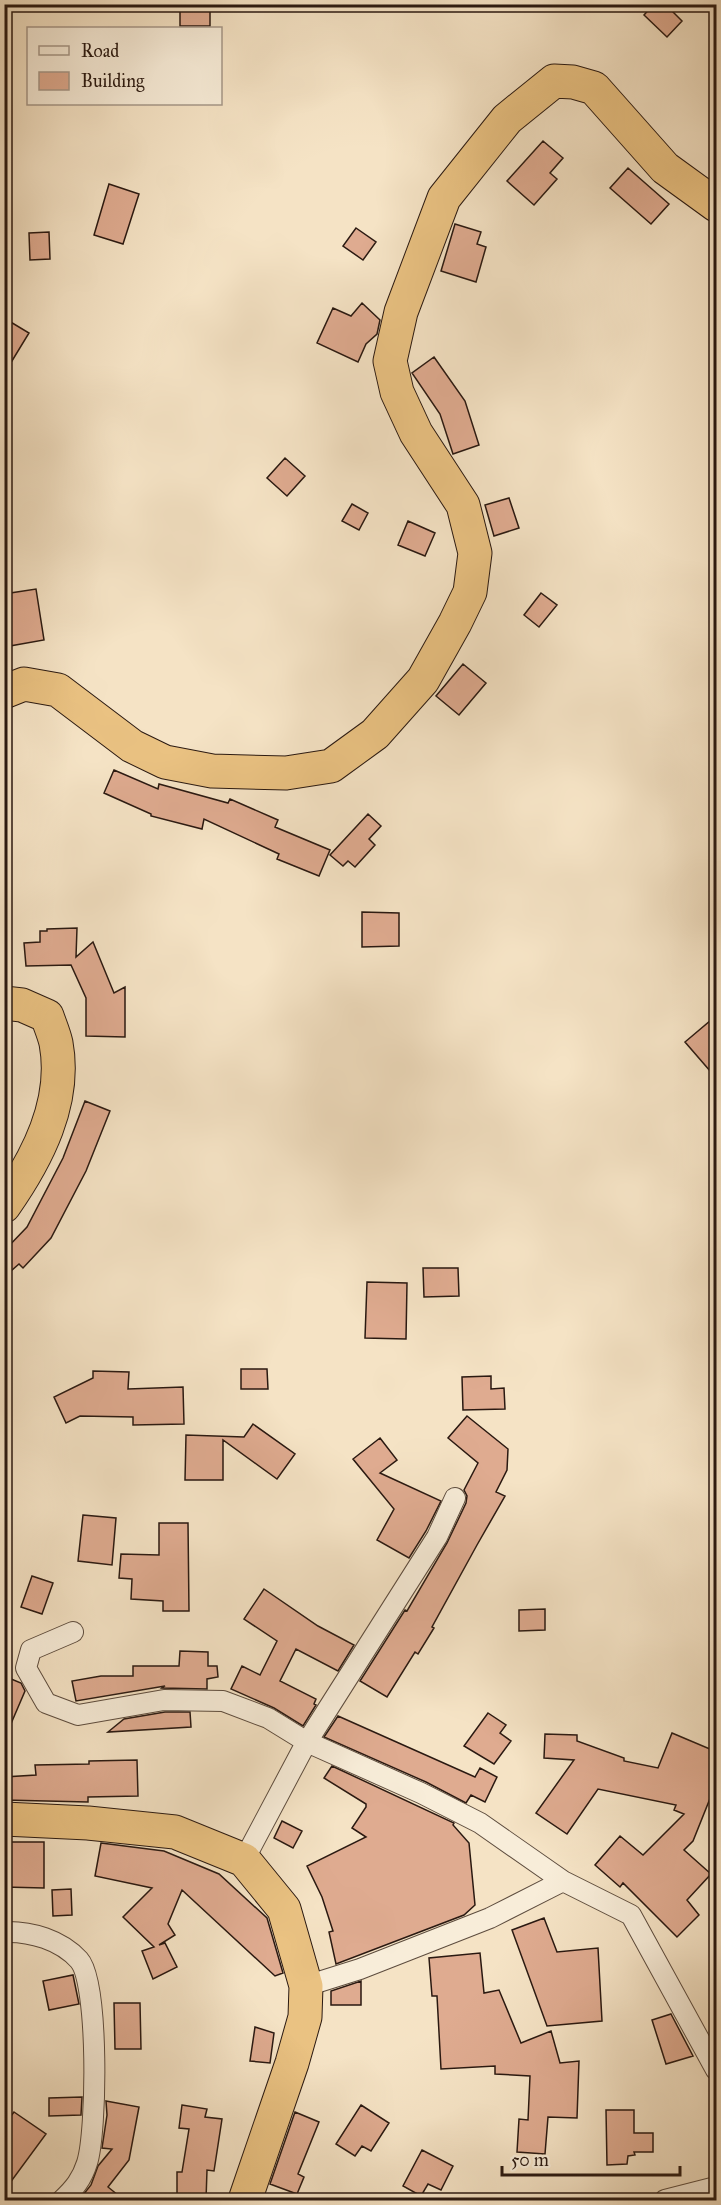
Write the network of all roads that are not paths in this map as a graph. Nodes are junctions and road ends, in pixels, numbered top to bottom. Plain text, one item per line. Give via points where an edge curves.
1 (717, 205) edge
2 (4, 692) edge
3 (4, 1003) edge
4 (4, 1206) edge
5 (454, 1498) dead end
6 (73, 1632) dead end
7 (307, 1742) junction
8 (4, 1819) edge
9 (244, 1860) junction
10 (563, 1881) junction
11 (4, 1932) edge
12 (306, 1986) junction
13 (717, 2070) edge
14 (717, 2187) edge
15 (63, 2200) edge
16 (245, 2200) edge
17 (665, 2200) edge

1 - 2 highway via 665,168 594,88 554,81 507,120 444,198 401,312 390,361 397,392 416,433 463,505 475,553 471,592 423,680 375,734 331,766 286,773 212,771 165,762 132,746 58,690 24,684
3 - 4 highway via 22,1005 47,1016 56,1043 57,1081 54,1110 39,1146
5 - 7 street via 437,1537
6 - 7 street via 31,1650 26,1668 46,1703 78,1715 164,1700 223,1701 268,1718
7 - 9 street
7 - 10 street via 480,1823
8 - 9 highway via 175,1832
9 - 12 highway via 284,1909
10 - 12 street via 490,1918
10 - 13 street via 631,1915
11 - 15 street via 42,1936 63,1948 81,1961 88,1982 96,2080 91,2146 77,2186
12 - 16 highway via 304,2017 292,2063
14 - 17 street

